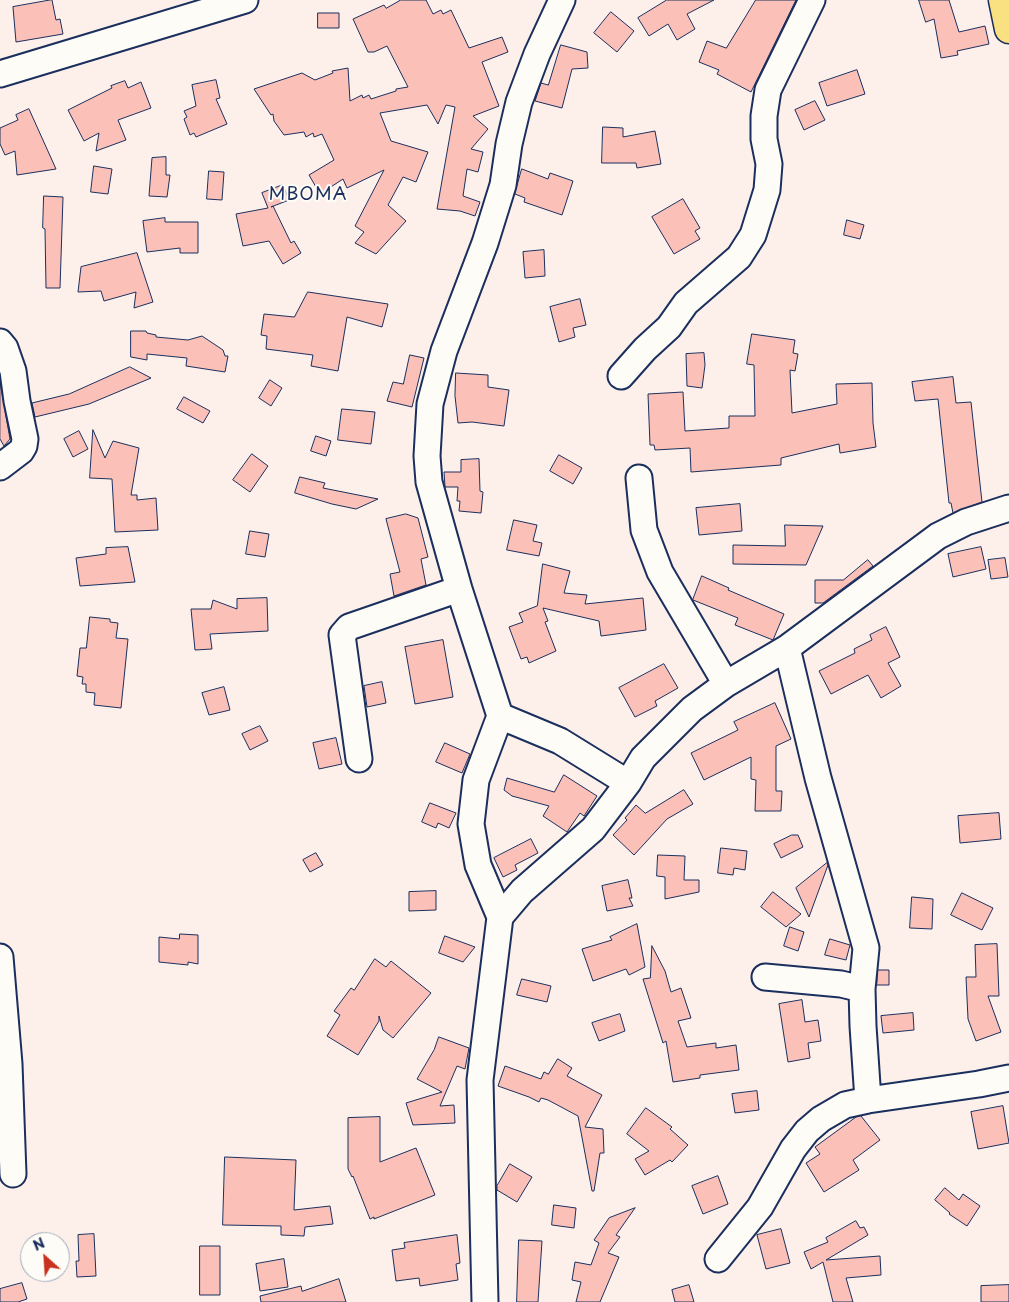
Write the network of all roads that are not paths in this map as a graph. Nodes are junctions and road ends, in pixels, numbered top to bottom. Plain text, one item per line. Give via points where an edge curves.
1 (245, 0) edge
2 (562, 0) edge
3 (812, 0) edge
4 (1003, 0) edge
5 (1009, 29) edge
6 (0, 74) edge
7 (0, 342) edge
8 (621, 376) dead end
9 (0, 467) edge
10 (639, 478) dead end
11 (1009, 508) edge
12 (460, 590) junction
13 (787, 648) junction
14 (726, 684) junction
15 (500, 716) junction
16 (359, 759) dead end
17 (628, 783) junction
18 (500, 917) junction
19 (0, 957) edge
20 (765, 978) dead end
21 (862, 989) junction
22 (1009, 1078) edge
23 (868, 1100) junction
24 (13, 1174) dead end
25 (718, 1259) dead end
26 (485, 1302) edge

1 - 6 street
2 - 12 street via 518,102 502,185 485,243 444,352 430,404 429,482
3 - 8 street via 768,90 764,116 769,164 767,190 753,235 739,257 686,303 669,327
4 - 5 highway
7 - 9 street via 14,371 25,439 22,451
10 - 14 street via 644,530 653,557
11 - 13 street via 966,522 938,536
12 - 15 street
12 - 16 street via 349,626 342,634
13 - 14 street
13 - 21 street via 818,778 866,948
14 - 17 street via 692,709 643,758
15 - 17 street via 560,741
15 - 18 street via 476,780 471,824 478,865
17 - 18 street via 593,829 522,891
18 - 26 street via 480,1080
19 - 24 street via 9,1064
20 - 21 street via 841,984
21 - 23 street
22 - 23 street
23 - 25 street via 845,1105 807,1132 760,1206

